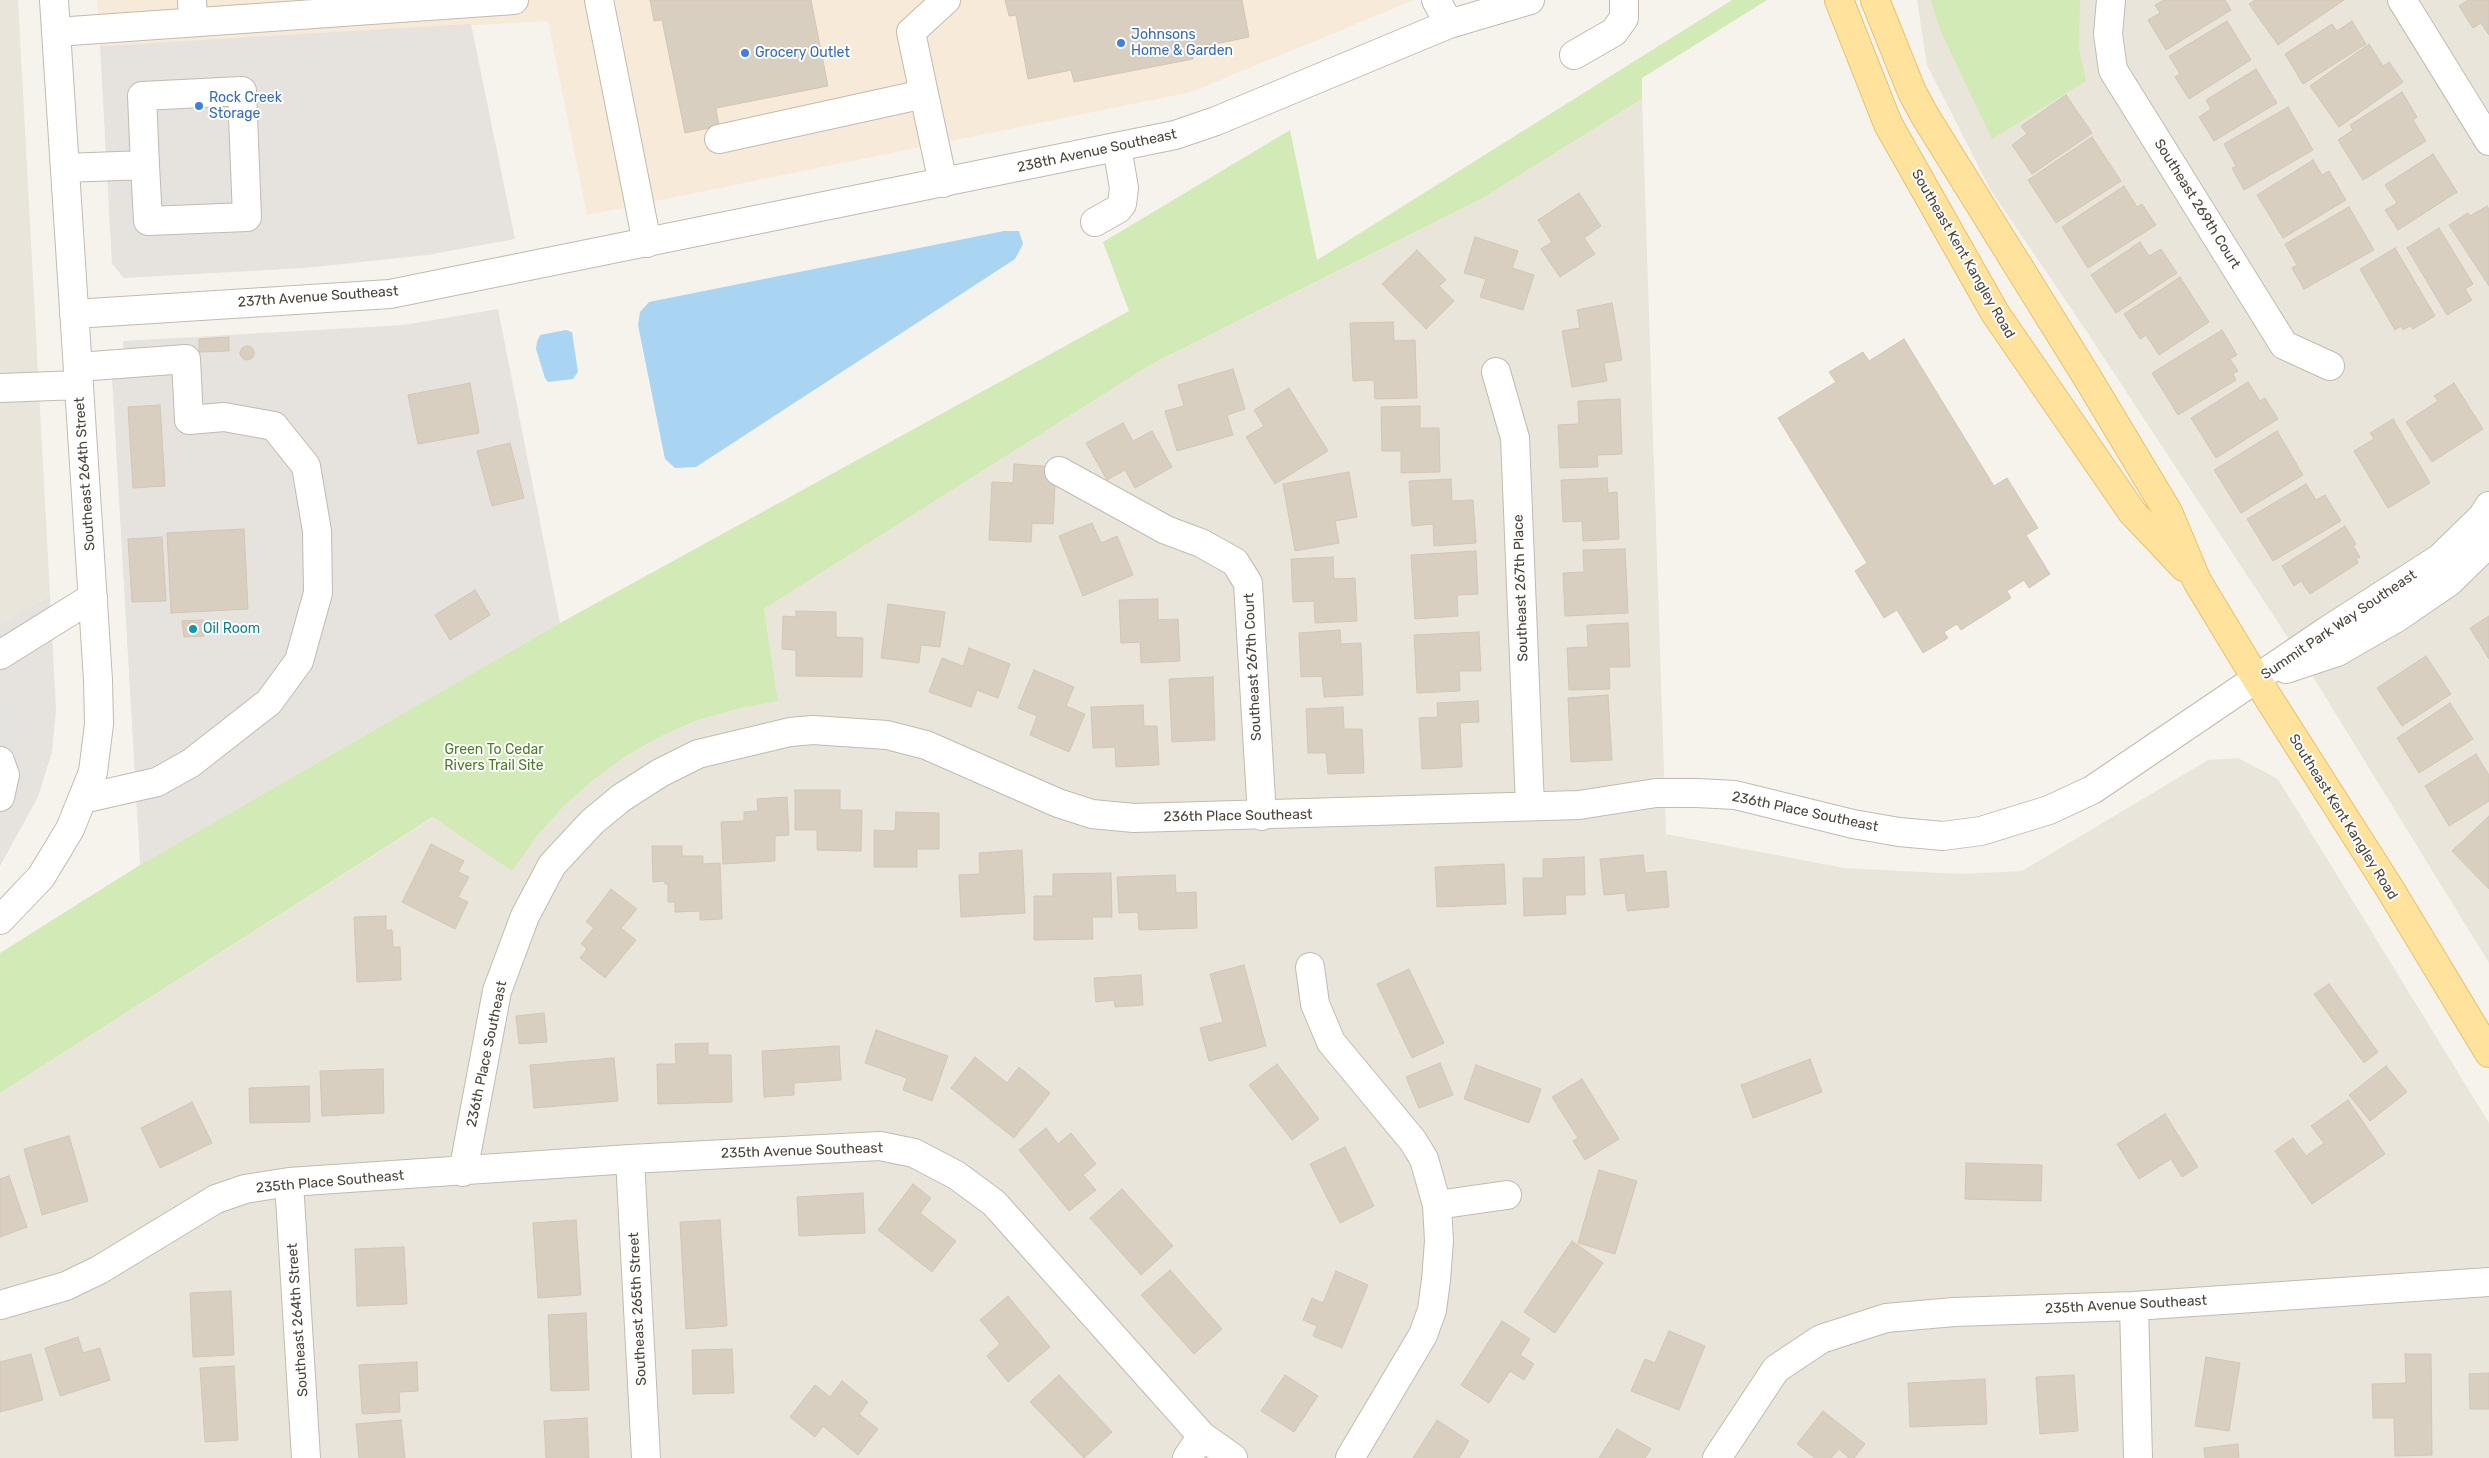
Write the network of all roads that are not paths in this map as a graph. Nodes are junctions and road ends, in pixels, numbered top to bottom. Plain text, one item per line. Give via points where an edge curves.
1 (54, 0) edge
2 (514, 0) edge
3 (599, 0) edge
4 (946, 0) edge
5 (1436, 0) edge
6 (1530, 0) edge
7 (1624, 0) edge
8 (1839, 0) edge
9 (1875, 0) edge
10 (2402, 0) edge
11 (370, 5) edge
12 (2110, 6) edge
13 (192, 11) edge
14 (1449, 24) junction
15 (56, 32) junction
16 (1574, 55) dead end
17 (924, 94) junction
18 (719, 139) dead end
19 (2489, 142) edge
20 (1117, 147) junction
21 (146, 165) junction
22 (65, 168) junction
23 (943, 183) junction
24 (1096, 222) dead end
25 (647, 243) junction
26 (74, 314) junction
27 (2330, 366) dead end
28 (1496, 372) dead end
29 (78, 376) junction
30 (0, 388) edge
31 (1059, 472) dead end
32 (2489, 506) edge
33 (2489, 543) edge
34 (2197, 581) junction
35 (93, 597) junction
36 (0, 655) edge
37 (2257, 680) junction
38 (0, 761) edge
39 (0, 797) edge
40 (82, 799) junction
41 (1530, 806) junction
42 (1262, 816) junction
43 (0, 920) edge
44 (1310, 967) dead end
45 (2489, 1053) edge
46 (630, 1159) junction
47 (463, 1172) junction
48 (289, 1182) junction
49 (1507, 1195) dead end
50 (1437, 1204) junction
51 (2489, 1282) edge
52 (0, 1306) edge
53 (2134, 1306) junction
54 (1202, 1436) junction
55 (306, 1458) edge
56 (646, 1458) edge
57 (1187, 1458) edge
58 (1233, 1458) edge
59 (1350, 1458) edge
60 (1717, 1458) edge
61 (2138, 1458) edge

1 - 15 street, Southeast 264th Street
2 - 11 street
3 - 25 street
4 - 17 street via 912,32
5 - 14 street
6 - 14 street, 238th Avenue Southeast
7 - 16 street via 1624,18 1614,32
8 - 34 main road, Southeast Kent Kangley Road via 1888,124 1995,313 2132,512
9 - 34 main road, Southeast Kent Kangley Road via 1925,116 2168,512
10 - 19 street
11 - 13 street
12 - 27 street, Southeast 269th Court via 2108,34 2113,70 2284,345
13 - 15 street
14 - 20 street, 238th Avenue Southeast via 1216,121 1175,135
15 - 22 street, Southeast 264th Street
17 - 18 street
17 - 23 street
20 - 23 street, 238th Avenue Southeast
20 - 24 street via 1124,188 1122,204
21 - 21 street via 148,221 247,217 242,91 142,96
21 - 22 street
22 - 26 street, Southeast 264th Street
23 - 25 street, 238th Avenue Southeast
25 - 26 street, 237th Avenue Southeast via 390,294
26 - 29 street, Southeast 264th Street
28 - 41 street, Southeast 267th Place via 1514,438
29 - 30 street
29 - 35 street, Southeast 264th Street
29 - 40 street via 186,359 189,420 224,417 274,426 306,466 317,531 318,593 299,661 269,702 191,763 157,782
31 - 42 street, Southeast 267th Court via 1166,530 1201,543 1235,562 1248,583
32 - 37 street, Summit Park Way Southeast via 2440,558
33 - 37 street, Summit Park Way Southeast via 2449,582 2398,617 2337,652
34 - 37 main road, Southeast Kent Kangley Road
35 - 36 street
35 - 40 street, Southeast 264th Street via 98,724 92,772
37 - 41 street, 236th Place Southeast via 2092,790 2049,810 1981,831 1943,836 1899,832 1735,795 1697,792
37 - 45 main road, Southeast Kent Kangley Road via 2390,889
38 - 39 street via 5,775
40 - 43 street, Southeast 264th Street via 70,829 42,876
41 - 42 street, 236th Place Southeast
42 - 47 street, 236th Place Southeast via 1134,818 1092,814 1058,804 926,746 887,735 813,730 790,732 698,754 621,798 592,822 552,865 525,916 497,991
44 - 50 street via 1316,1004 1331,1042 1413,1141 1424,1159
46 - 47 street, 235th Avenue Southeast
46 - 54 street, 235th Avenue Southeast via 880,1146 914,1153 956,1175 994,1203
46 - 56 street, Southeast 265th Street
47 - 48 street, 235th Place Southeast
48 - 52 street, 235th Place Southeast via 245,1189 216,1199 99,1270 66,1286
48 - 55 street, Southeast 264th Street
49 - 50 street
50 - 59 street via 1439,1241 1432,1310 1426,1327
51 - 53 street, 235th Avenue Southeast
53 - 60 street, 235th Avenue Southeast via 1954,1312 1886,1318 1821,1339 1776,1369
53 - 61 street
54 - 57 street
54 - 58 street, 235th Avenue Southeast

